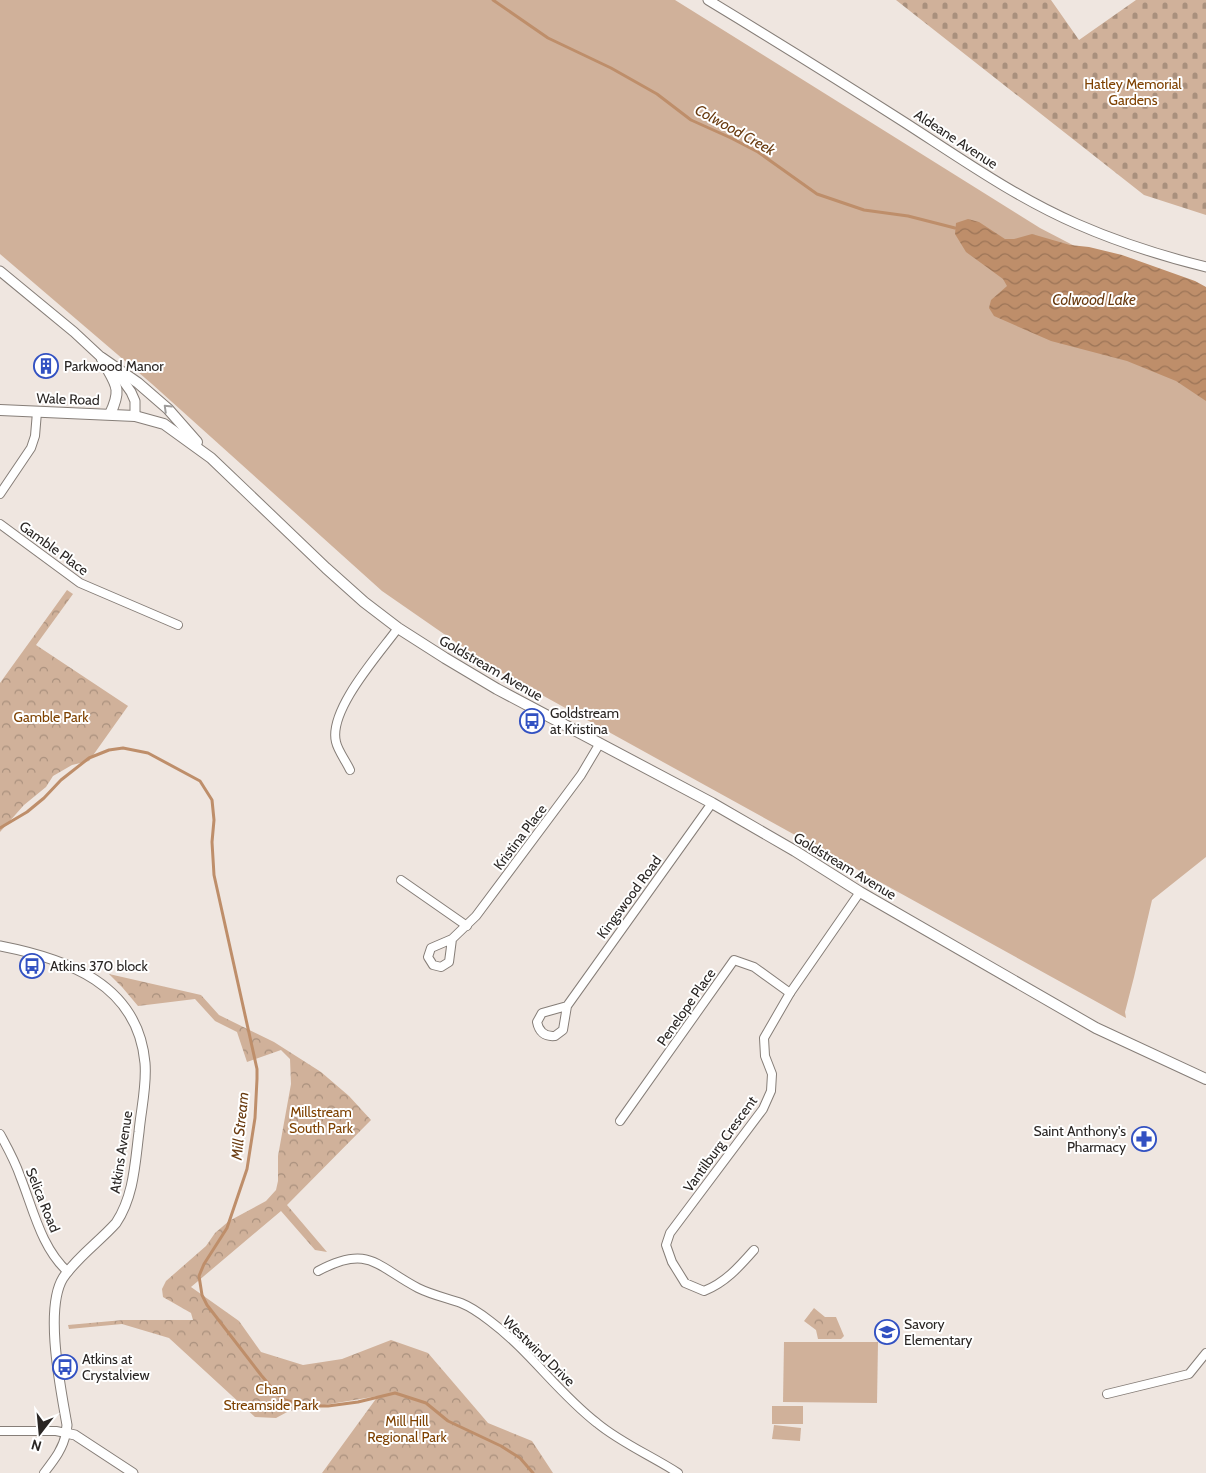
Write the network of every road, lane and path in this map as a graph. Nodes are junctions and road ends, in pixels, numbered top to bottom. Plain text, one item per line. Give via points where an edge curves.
1 (708, 0) edge
2 (1206, 267) edge
3 (0, 271) edge
4 (102, 358) junction
5 (0, 410) edge
6 (37, 412) junction
7 (110, 414) junction
8 (135, 416) junction
9 (211, 458) junction
10 (0, 494) edge
11 (0, 524) edge
12 (178, 625) dead end
13 (398, 628) junction
14 (600, 743) junction
15 (350, 770) dead end
16 (712, 803) junction
17 (401, 880) dead end
18 (860, 892) junction
19 (467, 926) junction
20 (452, 939) dead end
21 (0, 946) edge
22 (790, 993) junction
23 (567, 1006) junction
24 (1206, 1079) edge
25 (620, 1121) dead end
26 (0, 1134) edge
27 (754, 1250) dead end
28 (68, 1272) junction
29 (318, 1272) dead end
30 (1206, 1353) edge
31 (1107, 1394) dead end
32 (0, 1431) edge
33 (66, 1433) junction
34 (44, 1473) edge
35 (133, 1473) edge
36 (678, 1473) edge

1 - 2 street, Aldeane Avenue via 958,158 1039,205 1132,245
3 - 4 street
4 - 7 main road via 117,388 118,395
4 - 8 street via 128,387 135,401
9 -> 4 main road via 168,409
5 - 6 main road, Wale Road
6 - 7 main road, Wale Road
6 - 10 street via 35,436 30,448
7 - 8 main road, Wale Road
8 - 9 main road, Goldstream Avenue via 164,424
9 - 13 main road, Goldstream Avenue via 326,568
11 - 12 street, Gamble Place via 80,584
13 - 14 main road, Goldstream Avenue via 498,689
13 - 15 street via 350,693 335,727 336,742
14 - 16 main road, Goldstream Avenue
14 - 19 street, Kristina Place via 581,775
16 - 18 main road, Goldstream Avenue
16 - 23 street, Kingswood Road
17 - 19 street
18 - 22 street, Vantilburg Crescent
18 - 24 main road, Goldstream Avenue via 1096,1028
19 - 20 street, Kristina Place
21 - 28 street, Atkins Avenue via 54,959 91,978 123,1004 142,1047 144,1086 128,1200 116,1223
22 - 25 street, Penelope Place via 754,967 734,960
22 - 27 street, Vantilburg Crescent via 764,1038 765,1056 772,1074 772,1092 670,1233 666,1244 685,1283 704,1291 718,1286
23 - 23 street, Kingswood Road via 542,1013 538,1022 541,1032 550,1037 560,1034
26 - 28 street, Selica Road via 20,1174 38,1224 52,1252
28 - 33 street, Atkins Avenue via 57,1291 55,1314
29 - 36 street, Westwind Drive via 333,1263 356,1258 375,1261 420,1289 476,1311 531,1356 584,1413
30 - 31 street via 1190,1374
32 - 33 street
33 - 34 street via 59,1454
33 - 35 street via 76,1435

